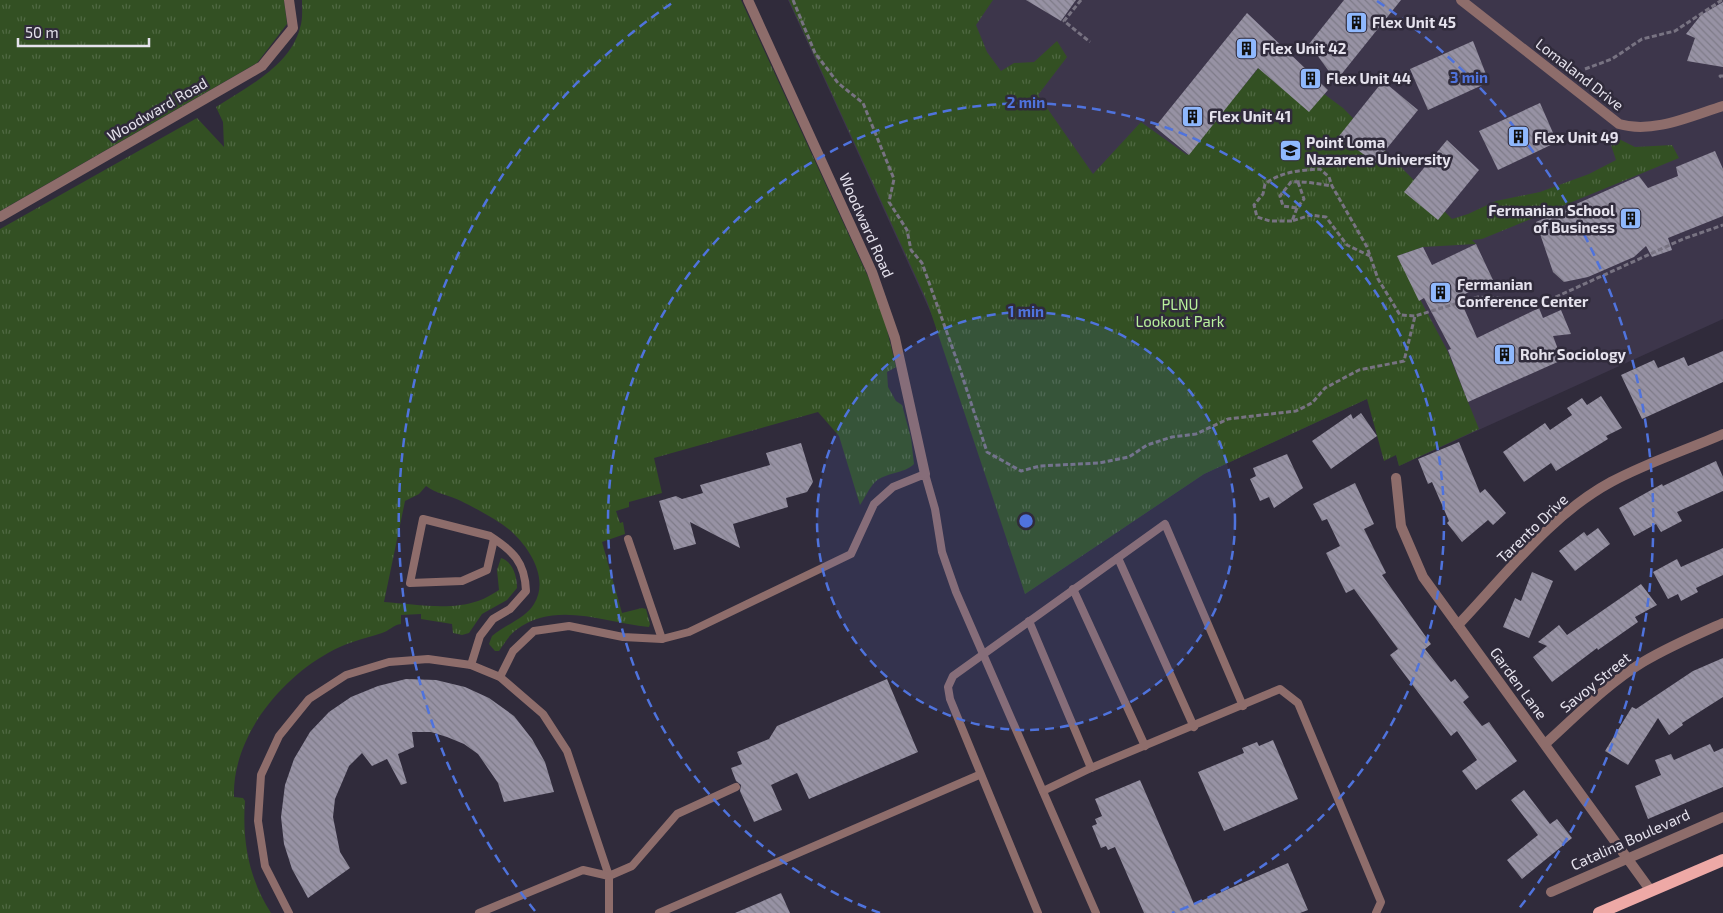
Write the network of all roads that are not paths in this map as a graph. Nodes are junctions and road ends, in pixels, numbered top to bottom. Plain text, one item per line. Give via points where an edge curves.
1 (290, 0) edge
2 (748, 0) edge
3 (1461, 0) edge
4 (1723, 106) edge
5 (0, 217) edge
6 (1723, 434) edge
7 (925, 474) junction
8 (1396, 478) dead end
9 (494, 539) junction
10 (628, 539) dead end
11 (1118, 558) junction
12 (1073, 589) junction
13 (1029, 621) junction
14 (1723, 623) edge
15 (1458, 626) junction
16 (662, 638) junction
17 (984, 652) junction
18 (470, 664) junction
19 (500, 677) junction
20 (1243, 706) junction
21 (1194, 727) junction
22 (1545, 744) junction
23 (1145, 746) junction
24 (1091, 768) junction
25 (979, 775) junction
26 (736, 787) dead end
27 (1043, 791) junction
28 (1723, 817) edge
29 (1628, 858) junction
30 (1723, 860) edge
31 (609, 876) junction
32 (1651, 891) junction
33 (1551, 892) dead end
34 (289, 913) edge
35 (479, 913) edge
36 (609, 913) edge
37 (660, 913) edge
38 (1038, 913) edge
39 (1096, 913) edge
40 (1376, 913) edge
41 (1599, 913) edge

1 - 5 street, Woodward Road via 294,28 262,66
2 - 7 street, Woodward Road via 872,272 895,338
3 - 4 street, Lomaland Drive via 1619,124 1632,128 1679,121
6 - 15 street, Tarento Drive via 1611,482 1578,504 1547,530
7 - 16 lane via 893,487 874,504 851,554 689,632
7 - 17 lane via 942,552 956,592
8 - 15 street, Garden Lane via 1401,526 1423,577
9 - 9 lane via 488,570 462,581 410,583 423,519
9 - 18 lane via 511,550 526,574 526,591 510,609 493,618 480,636
10 - 16 lane
11 - 12 lane
11 - 20 lane via 1165,524
11 - 21 lane
12 - 13 lane
12 - 23 lane
13 - 17 lane
13 - 24 lane
14 - 22 street, Savoy Street via 1642,662
15 - 22 street, Garden Lane
16 - 19 lane via 622,637 569,626 534,631 513,651
17 - 25 lane via 953,676 948,686
17 - 27 lane
18 - 19 lane
18 - 34 lane via 428,659 389,662 346,674 309,699 279,736 261,775 258,821 265,866
19 - 31 lane via 543,714 567,751
20 - 21 lane
20 - 40 lane via 1280,690 1298,703 1381,902
21 - 23 lane
22 - 29 street, Garden Lane
23 - 24 lane
24 - 27 lane
25 - 37 lane
25 - 38 lane
26 - 31 lane via 677,814 632,866
27 - 39 lane
28 - 29 street, Catalina Boulevard
29 - 32 street, Garden Lane
29 - 33 street, Catalina Boulevard
30 - 32 main road
31 - 35 lane via 583,870
31 - 36 lane
32 - 41 main road

